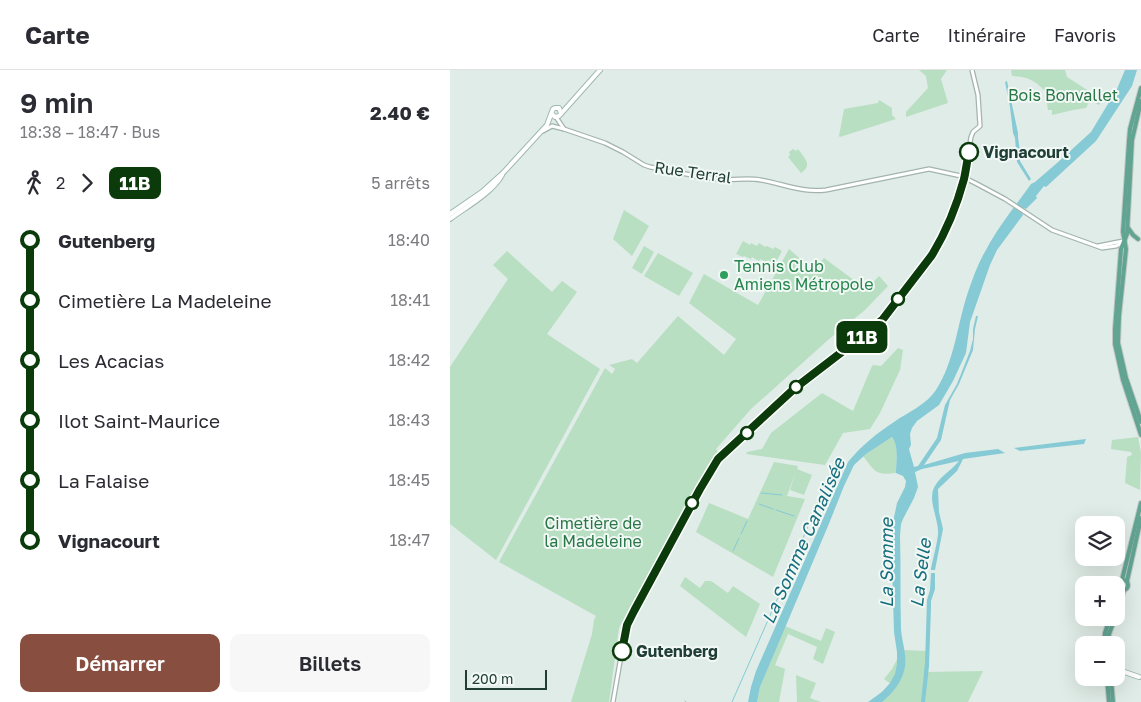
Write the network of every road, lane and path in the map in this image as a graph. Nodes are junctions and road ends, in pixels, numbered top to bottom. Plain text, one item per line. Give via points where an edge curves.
1 (600, 70) edge
2 (972, 70) edge
3 (1141, 88) edge
4 (1141, 101) edge
5 (568, 104) junction
6 (559, 108) junction
7 (557, 115) junction
8 (564, 129) junction
9 (542, 131) junction
10 (503, 173) junction
11 (964, 178) junction
12 (450, 214) edge
13 (450, 218) edge
14 (1128, 228) junction
15 (1138, 239) dead end
16 (1125, 242) junction
17 (1141, 422) edge
18 (1141, 435) edge
19 (1141, 503) edge
20 (1141, 518) edge
21 (1125, 576) edge
22 (1125, 576) edge
23 (1125, 671) edge
24 (1140, 677) edge
25 (1108, 686) edge
26 (1111, 686) edge
27 (613, 702) edge
28 (1111, 702) edge

1 - 5 main road
2 - 11 street via 980,126 971,137
3 - 16 main road via 1130,129
4 - 14 main road via 1132,140
5 - 6 main road
5 - 7 main road
6 - 7 main road
6 - 7 main road via 553,109
7 - 8 street
7 - 9 main road
8 - 9 street via 552,126
8 - 11 street, Rue Terral via 605,143 650,167 720,180 752,178 806,191 929,169
9 - 10 main road
10 - 12 main road
10 - 13 main road via 496,184
11 - 16 street, Rue Terral via 1014,204 1049,229 1107,248
11 - 27 street via 932,255 887,314 795,388 718,459 627,625
14 - 15 main road
14 - 16 main road
16 - 17 main road via 1118,343
16 - 18 main road via 1115,344
19 - 21 main road
20 - 22 main road
23 - 24 main road
25 - 28 main road
26 - 28 main road

